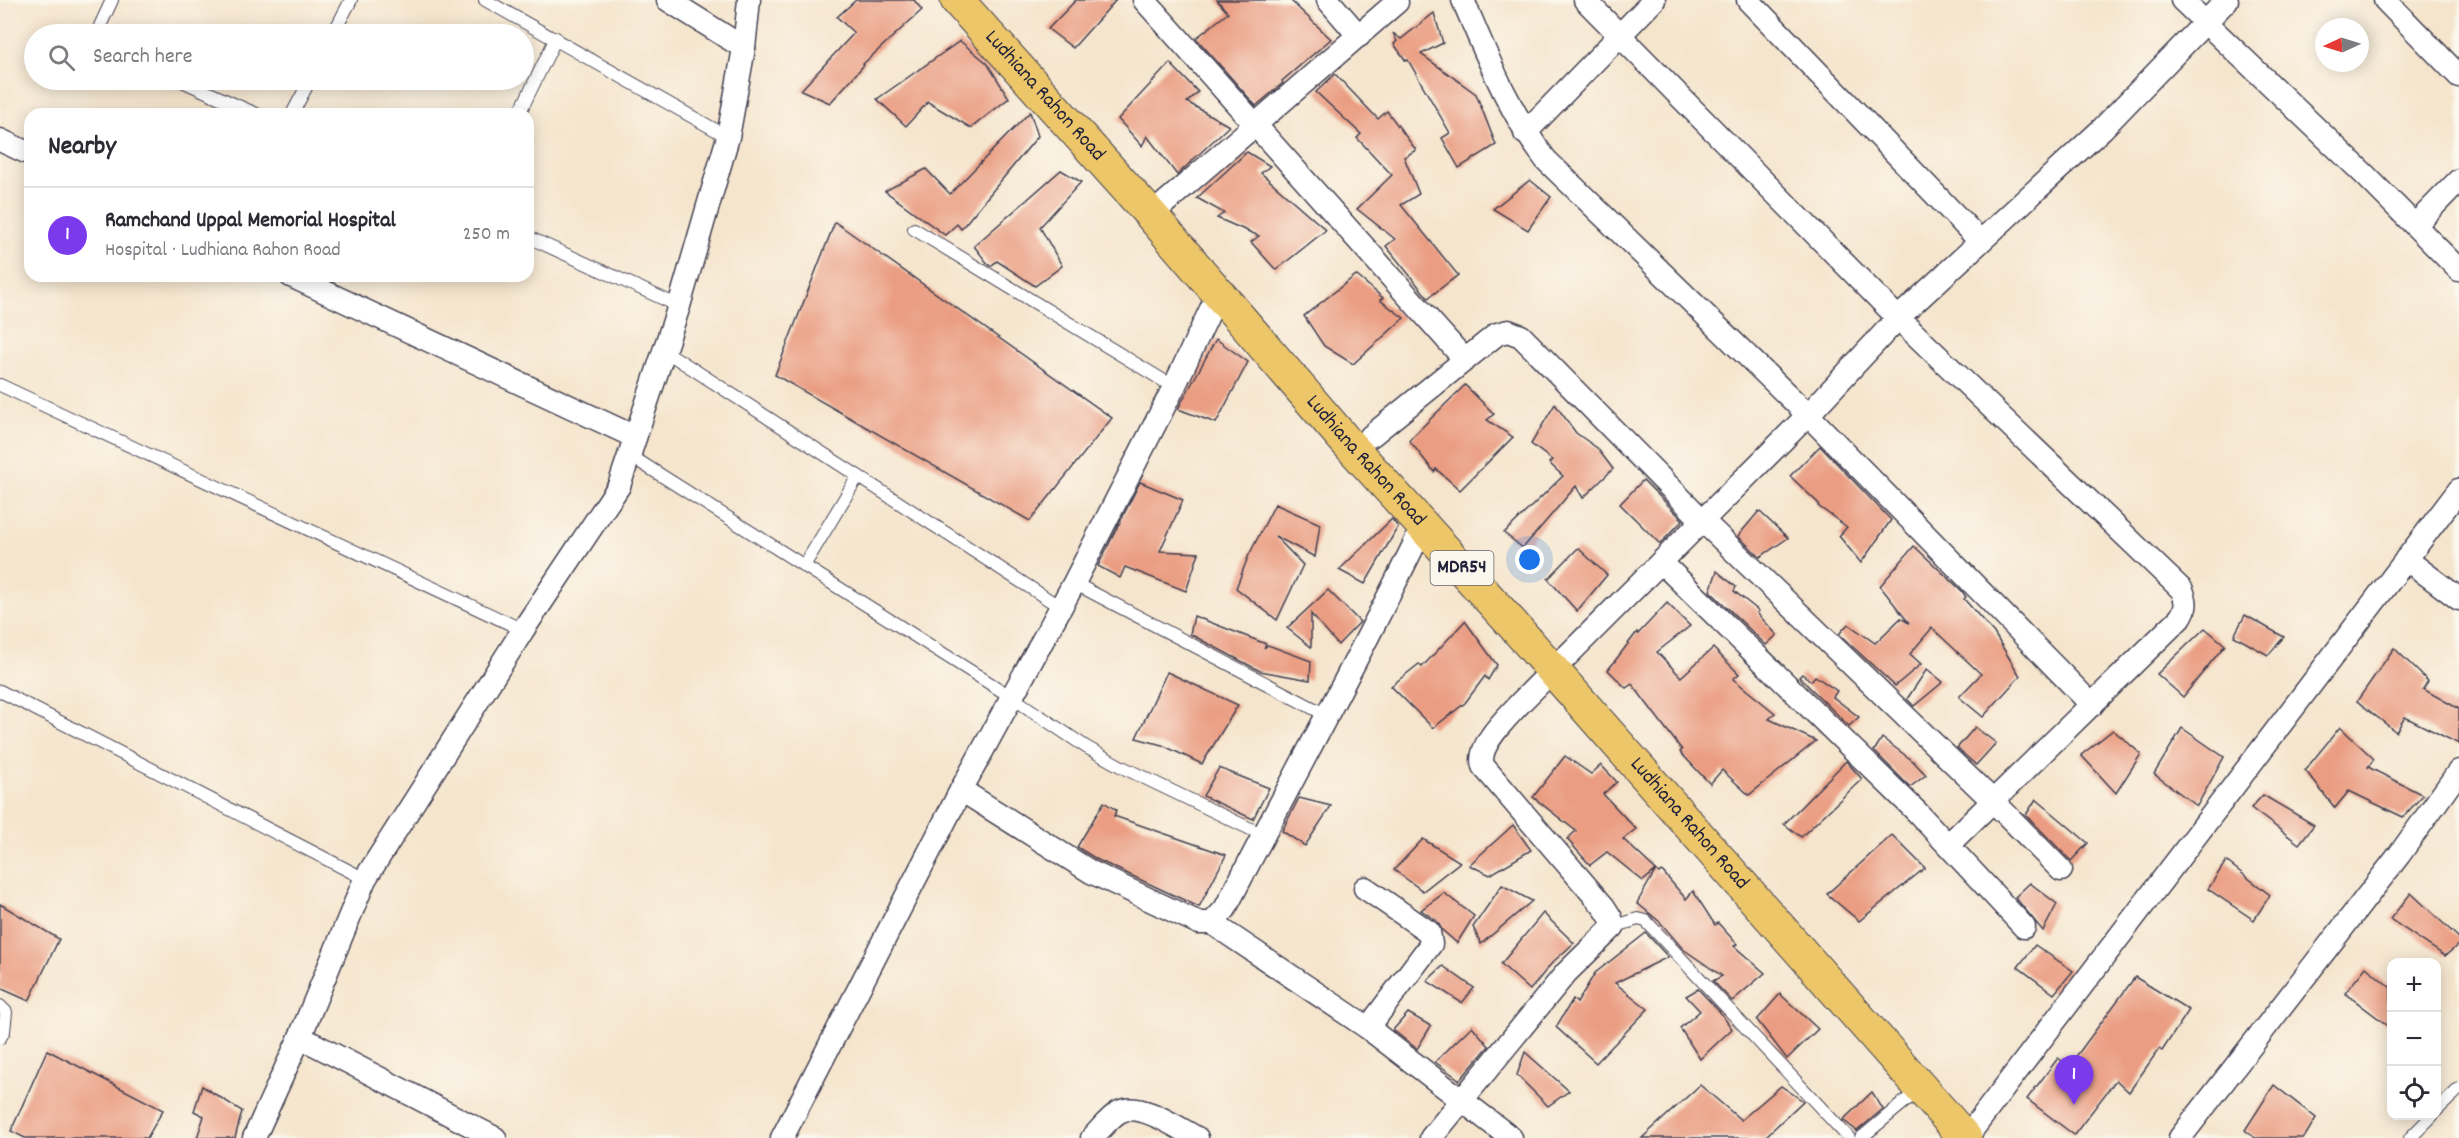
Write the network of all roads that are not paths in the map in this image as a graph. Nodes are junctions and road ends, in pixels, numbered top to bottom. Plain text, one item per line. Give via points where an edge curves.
1 (112, 0) edge
2 (351, 0) edge
3 (485, 0) edge
4 (668, 0) edge
5 (749, 0) edge
6 (957, 0) edge
7 (985, 0) edge
8 (1144, 0) edge
9 (1328, 0) edge
10 (1463, 0) edge
11 (1585, 0) edge
12 (1654, 0) edge
13 (1748, 0) edge
14 (2182, 0) edge
15 (2227, 0) edge
16 (2385, 0) edge
17 (1397, 2) dead end
18 (2206, 22) junction
19 (101, 24) edge
20 (338, 24) edge
21 (530, 24) edge
22 (534, 26) edge
23 (1620, 33) junction
24 (1359, 36) junction
25 (556, 38) junction
26 (744, 48) junction
27 (2459, 76) edge
28 (534, 83) edge
29 (202, 90) edge
30 (305, 90) edge
31 (531, 90) edge
32 (243, 108) edge
33 (295, 108) edge
34 (522, 108) edge
35 (1254, 125) junction
36 (1525, 133) junction
37 (728, 137) junction
38 (0, 140) edge
39 (24, 151) edge
40 (2459, 180) edge
41 (1158, 209) junction
42 (2415, 225) junction
43 (914, 229) dead end
44 (534, 240) edge
45 (1980, 241) junction
46 (2459, 270) edge
47 (303, 282) edge
48 (1218, 294) junction
49 (679, 306) junction
50 (1898, 318) junction
51 (665, 351) junction
52 (1465, 360) junction
53 (0, 385) edge
54 (1174, 387) junction
55 (1808, 415) junction
56 (1371, 436) junction
57 (632, 446) junction
58 (858, 476) junction
59 (2459, 490) edge
60 (1703, 521) junction
61 (1423, 526) junction
62 (2406, 559) junction
63 (1661, 562) junction
64 (804, 566) junction
65 (1074, 583) junction
66 (2459, 599) edge
67 (1060, 607) junction
68 (523, 630) junction
69 (1559, 665) junction
70 (0, 691) edge
71 (1013, 698) junction
72 (2092, 705) junction
73 (1328, 717) junction
74 (2459, 771) edge
75 (961, 790) junction
76 (1994, 802) junction
77 (1263, 835) junction
78 (1948, 845) junction
79 (2061, 870) dead end
80 (365, 879) junction
81 (1365, 888) dead end
82 (1212, 923) junction
83 (1612, 927) junction
84 (2024, 927) dead end
85 (0, 1006) edge
86 (1368, 1029) junction
87 (300, 1036) junction
88 (0, 1038) edge
89 (1920, 1089) junction
90 (2459, 1089) edge
91 (1462, 1100) junction
92 (2441, 1106) edge
93 (2428, 1120) edge
94 (1974, 1135) edge
95 (254, 1138) edge
96 (495, 1138) edge
97 (782, 1138) edge
98 (1092, 1138) edge
99 (1197, 1138) edge
100 (1431, 1138) edge
101 (1511, 1138) edge
102 (1849, 1138) edge
103 (1861, 1138) edge
104 (2180, 1138) edge
105 (2410, 1138) edge

1 - 19 lane
2 - 20 lane
3 - 21 lane
4 - 26 street
5 - 26 street
6 - 41 main road, Ludhiana Rahon Road / MDR54
7 - 41 main road, Ludhiana Rahon Road / MDR54
8 - 35 street
9 - 24 street
10 - 36 street via 1506,100
11 - 23 street
12 - 23 street
13 - 45 street
14 - 18 street
15 - 18 street
16 - 27 street
17 - 24 street
18 - 42 street
18 - 45 street via 2102,129
22 - 25 lane
23 - 36 street
23 - 50 street
24 - 35 street
25 - 28 lane
25 - 37 lane
26 - 37 street
29 - 32 lane
30 - 33 lane
31 - 34 lane
35 - 41 street
35 - 52 street
36 - 55 street via 1571,186
37 - 49 street
38 - 39 street
40 - 42 street
41 - 48 main road, Ludhiana Rahon Road / MDR54
41 - 56 main road, Ludhiana Rahon Road / MDR54 via 1232,282
42 - 46 street
43 - 54 lane
44 - 49 lane
45 - 50 street
47 - 57 street
48 - 54 street
48 - 61 main road, Ludhiana Rahon Road / MDR54
49 - 51 street
50 - 55 street
50 - 72 street via 2182,590 2186,609 2180,618
51 - 57 street
51 - 58 lane
52 - 56 street
52 - 60 street via 1497,334 1508,331 1521,336
53 - 68 lane
54 - 65 street
55 - 60 street
55 - 72 street
56 - 69 main road, Ludhiana Rahon Road / MDR54
57 - 64 lane
57 - 68 street via 619,486
58 - 64 lane
58 - 67 lane
59 - 62 street
60 - 63 street
60 - 76 street
61 - 69 main road, Ludhiana Rahon Road / MDR54
61 - 73 street
62 - 66 street
62 - 94 street
63 - 69 street
63 - 78 street
64 - 71 lane
65 - 67 street
65 - 73 lane
67 - 71 street
68 - 80 street
69 - 83 street via 1522,700 1494,733 1480,758 1604,907
69 - 89 main road, Ludhiana Rahon Road / MDR54 via 1671,802
69 - 94 main road, Ludhiana Rahon Road / MDR54 via 1684,790
70 - 80 lane
71 - 75 street
71 - 77 lane via 1122,767
72 - 76 street
73 - 77 street
74 - 104 street via 2400,855
75 - 82 street via 1090,872 1199,923
75 - 97 street
76 - 78 street
76 - 79 street
77 - 82 street via 1225,909
78 - 84 street
80 - 87 street
81 - 86 street via 1429,932 1432,938
82 - 86 street
83 - 91 street via 1566,973
83 - 102 lane via 1638,919 1646,921
85 - 88 lane via 6,1012
86 - 91 street
87 - 95 street
87 - 96 street
89 - 94 main road, Ludhiana Rahon Road / MDR54
89 - 103 lane
90 - 92 lane
91 - 100 street
91 - 101 street
93 - 105 lane
98 - 99 street via 1118,1112 1132,1108

